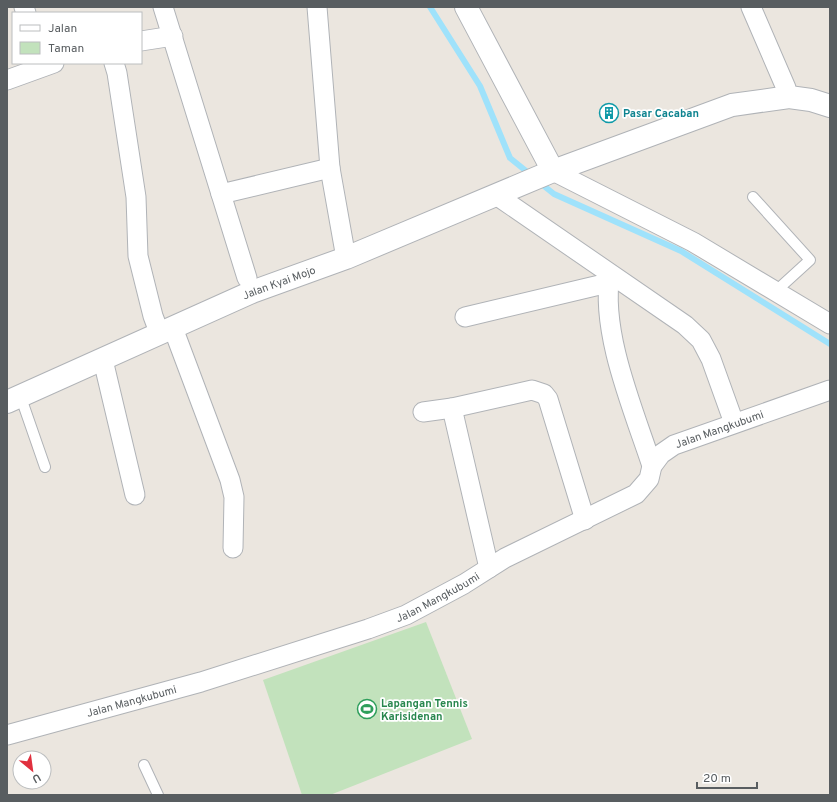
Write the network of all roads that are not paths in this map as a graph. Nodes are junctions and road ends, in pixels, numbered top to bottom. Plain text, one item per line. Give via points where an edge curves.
1 (163, 7) edge
2 (317, 7) edge
3 (467, 7) edge
4 (752, 7) edge
5 (172, 36) junction
6 (142, 41) edge
7 (48, 64) edge
8 (114, 64) edge
9 (7, 80) edge
10 (786, 88) dead end
11 (830, 106) edge
12 (330, 168) junction
13 (550, 173) junction
14 (504, 193) junction
15 (221, 194) junction
16 (753, 197) dead end
17 (346, 258) junction
18 (247, 278) dead end
19 (609, 279) junction
20 (776, 291) junction
21 (465, 317) dead end
22 (830, 324) edge
23 (166, 330) junction
24 (103, 360) junction
25 (830, 390) edge
26 (14, 399) edge
27 (452, 408) junction
28 (423, 412) dead end
29 (734, 423) junction
30 (652, 466) junction
31 (45, 467) dead end
32 (135, 495) dead end
33 (585, 520) junction
34 (233, 548) dead end
35 (489, 568) junction
36 (7, 735) edge
37 (144, 765) dead end
38 (158, 795) edge

1 - 5 street
2 - 12 street
3 - 13 street
4 - 10 street
5 - 6 street
5 - 15 street
7 - 9 street
8 - 23 street via 136,196 138,256 153,316
11 - 13 street, Jalan Kyai Mojo via 789,97 732,105
12 - 15 street
12 - 17 street
13 - 14 street, Jalan Kyai Mojo
13 - 20 street via 693,242
14 - 17 street, Jalan Kyai Mojo
14 - 19 street
15 - 18 street
16 - 20 lane via 810,260
17 - 23 street, Jalan Kyai Mojo via 252,292
19 - 21 street
19 - 29 street via 685,325 701,340 711,359
19 - 30 street via 613,340
20 - 22 street
23 - 24 street, Jalan Kyai Mojo
23 - 34 street via 230,480 234,497
24 - 26 street, Jalan Kyai Mojo
24 - 32 street
25 - 29 street, Jalan Mangkubumi
26 - 31 lane
27 - 28 street
27 - 33 street via 532,390 544,394 548,399
27 - 35 street
29 - 30 street, Jalan Mangkubumi via 666,449
30 - 33 street, Jalan Mangkubumi via 649,479 636,494
33 - 35 street, Jalan Mangkubumi
35 - 36 street, Jalan Mangkubumi via 430,603 368,628 201,682
37 - 38 lane

